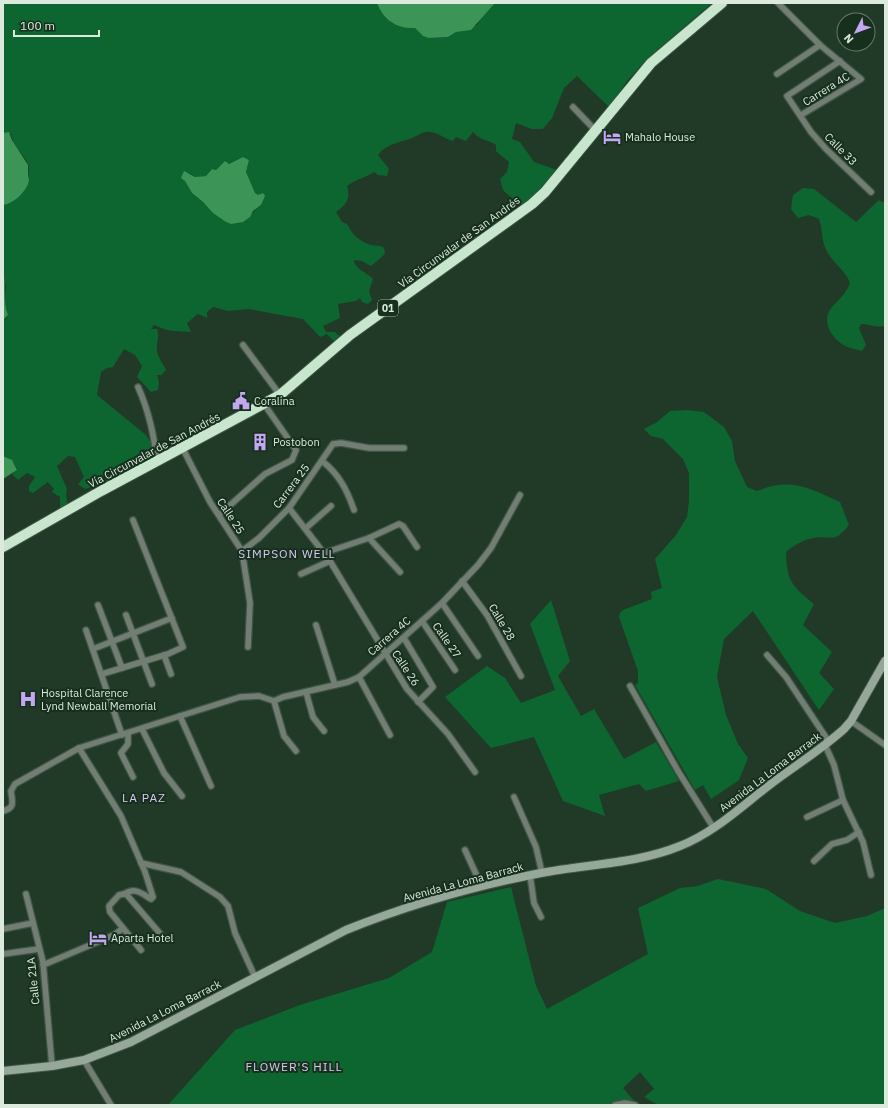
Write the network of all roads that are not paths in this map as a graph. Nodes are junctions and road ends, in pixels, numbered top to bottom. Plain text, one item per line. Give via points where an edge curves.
1 (722, 3) edge
2 (778, 3) edge
3 (820, 45) junction
4 (840, 61) junction
5 (777, 74) dead end
6 (573, 107) dead end
7 (801, 116) junction
8 (595, 130) junction
9 (872, 192) dead end
10 (243, 345) dead end
11 (138, 386) dead end
12 (280, 395) junction
13 (264, 404) junction
14 (182, 447) junction
15 (404, 448) dead end
16 (156, 461) junction
17 (322, 461) junction
18 (520, 496) dead end
19 (331, 506) dead end
20 (289, 508) junction
21 (354, 510) dead end
22 (219, 515) junction
23 (133, 520) dead end
24 (306, 528) junction
25 (369, 538) junction
26 (3, 547) edge
27 (417, 548) dead end
28 (242, 551) junction
29 (324, 553) junction
30 (330, 561) junction
31 (400, 572) dead end
32 (301, 574) dead end
33 (462, 581) junction
34 (442, 602) junction
35 (98, 605) dead end
36 (126, 615) dead end
37 (172, 618) junction
38 (422, 621) junction
39 (316, 624) dead end
40 (86, 630) dead end
41 (133, 634) junction
42 (404, 638) junction
43 (112, 643) junction
44 (248, 647) dead end
45 (93, 649) junction
46 (385, 654) junction
47 (164, 655) junction
48 (767, 655) dead end
49 (478, 656) dead end
50 (885, 661) edge
51 (143, 662) junction
52 (122, 668) junction
53 (456, 670) dead end
54 (102, 674) junction
55 (171, 674) dead end
56 (521, 676) dead end
57 (359, 677) junction
58 (152, 684) dead end
59 (335, 685) junction
60 (630, 686) dead end
61 (306, 692) junction
62 (274, 701) junction
63 (418, 702) junction
64 (180, 716) junction
65 (851, 721) junction
66 (142, 729) junction
67 (324, 731) dead end
68 (128, 733) junction
69 (122, 735) junction
70 (390, 735) dead end
71 (827, 743) junction
72 (885, 745) edge
73 (79, 748) junction
74 (296, 751) dead end
75 (475, 772) dead end
76 (133, 777) dead end
77 (211, 786) dead end
78 (182, 796) dead end
79 (514, 798) dead end
80 (843, 800) junction
81 (3, 812) edge
82 (807, 817) dead end
83 (713, 827) junction
84 (859, 832) junction
85 (466, 850) dead end
86 (814, 861) dead end
87 (141, 863) junction
88 (542, 873) junction
89 (530, 875) junction
90 (871, 875) dead end
91 (482, 887) junction
92 (26, 894) dead end
93 (124, 894) junction
94 (541, 917) dead end
95 (33, 923) junction
96 (3, 928) edge
97 (122, 928) junction
98 (163, 937) dead end
99 (39, 949) junction
100 (141, 950) dead end
101 (3, 954) edge
102 (43, 965) junction
103 (255, 977) junction
104 (84, 1060) junction
105 (52, 1066) junction
106 (3, 1071) edge
107 (111, 1105) edge
108 (615, 1105) edge
109 (634, 1105) edge

1 - 8 highway, Vía Circunvalar de San Andrés / 01 via 651,63
2 - 3 street
3 - 4 street
3 - 5 street
4 - 7 street, Calle 33 via 787,96
4 - 7 street, Carrera 4C via 861,79
6 - 8 street
7 - 9 street, Calle 33 via 826,149
8 - 12 highway, Vía Circunvalar de San Andrés / 01 via 532,204 350,335
10 - 12 street
11 - 16 street via 148,411
12 - 13 highway, Vía Circunvalar de San Andrés / 01
13 - 14 highway, Vía Circunvalar de San Andrés / 01
13 - 22 street via 296,450 295,457 289,463 265,474
14 - 16 highway, Vía Circunvalar de San Andrés / 01
14 - 22 street, Calle 25 via 203,490
15 - 17 street, Carrera 25 via 369,448 337,443 330,447
16 - 26 highway, Vía Circunvalar de San Andrés / 01
17 - 20 street, Carrera 25
17 - 21 street via 343,484
18 - 33 street, Carrera 4C via 491,548
19 - 24 street
20 - 24 street, Calle 26
20 - 28 street, Carrera 25
22 - 28 street, Calle 25
23 - 37 street
24 - 29 street, Calle 26
25 - 27 street via 400,524
25 - 29 street
25 - 31 street
28 - 44 street, Calle 25 via 250,603
29 - 30 street, Calle 26
30 - 32 street
30 - 46 street, Calle 26
33 - 34 street, Carrera 4C
33 - 56 street, Calle 28 via 487,615
34 - 38 street, Carrera 4C
34 - 49 street
35 - 43 street
36 - 41 street
37 - 41 street
37 - 47 street via 183,646
38 - 42 street, Carrera 4C
38 - 53 street, Calle 27
39 - 59 street
40 - 45 street
41 - 43 street
41 - 51 street
42 - 46 street, Carrera 4C
42 - 63 street via 433,687
43 - 45 street
43 - 52 street
45 - 54 street
46 - 57 street, Carrera 4C
46 - 63 street, Calle 26
47 - 51 street
47 - 55 street
48 - 71 street via 786,677
50 - 65 main road, Avenida La Loma Barrack
51 - 52 street
51 - 58 street
52 - 54 street
54 - 69 street
57 - 59 street, Carrera 4C
57 - 70 street
59 - 61 street, Carrera 4C
60 - 83 street
61 - 62 street, Carrera 4C
61 - 67 street via 313,716
62 - 64 street via 259,696 240,697
62 - 74 street via 284,736
63 - 75 street, Calle 26 via 448,734
64 - 66 street
64 - 77 street
65 - 71 main road, Avenida La Loma Barrack
65 - 72 street
66 - 68 street
66 - 78 street via 164,773
68 - 69 street
68 - 76 street via 128,744 121,753
69 - 73 street
71 - 80 street
71 - 83 main road, Avenida La Loma Barrack
73 - 81 street via 15,784 11,791 12,805
73 - 87 street via 115,804
79 - 88 street via 536,847
80 - 82 street
80 - 84 street
83 - 88 main road, Avenida La Loma Barrack via 694,840 662,853
84 - 86 street via 848,840 832,844
84 - 90 street
85 - 91 street
87 - 93 street via 153,897 151,899 142,892 133,890
87 - 103 street via 181,872 220,897 228,906 235,932
88 - 89 main road, Avenida La Loma Barrack
89 - 91 main road, Avenida La Loma Barrack
89 - 94 street via 534,903
91 - 103 main road, Avenida La Loma Barrack via 416,905 358,925
92 - 95 street, Calle 21A
93 - 97 street via 119,895 109,906 110,912
93 - 98 street
95 - 96 street
95 - 99 street, Calle 21A
97 - 100 street
97 - 102 street via 114,935
99 - 101 street
99 - 102 street, Calle 21A
102 - 105 street, Calle 21A
103 - 104 main road, Avenida La Loma Barrack via 131,1042
104 - 105 main road, Avenida La Loma Barrack
104 - 107 street
105 - 106 main road, Avenida La Loma Barrack
108 - 109 street

